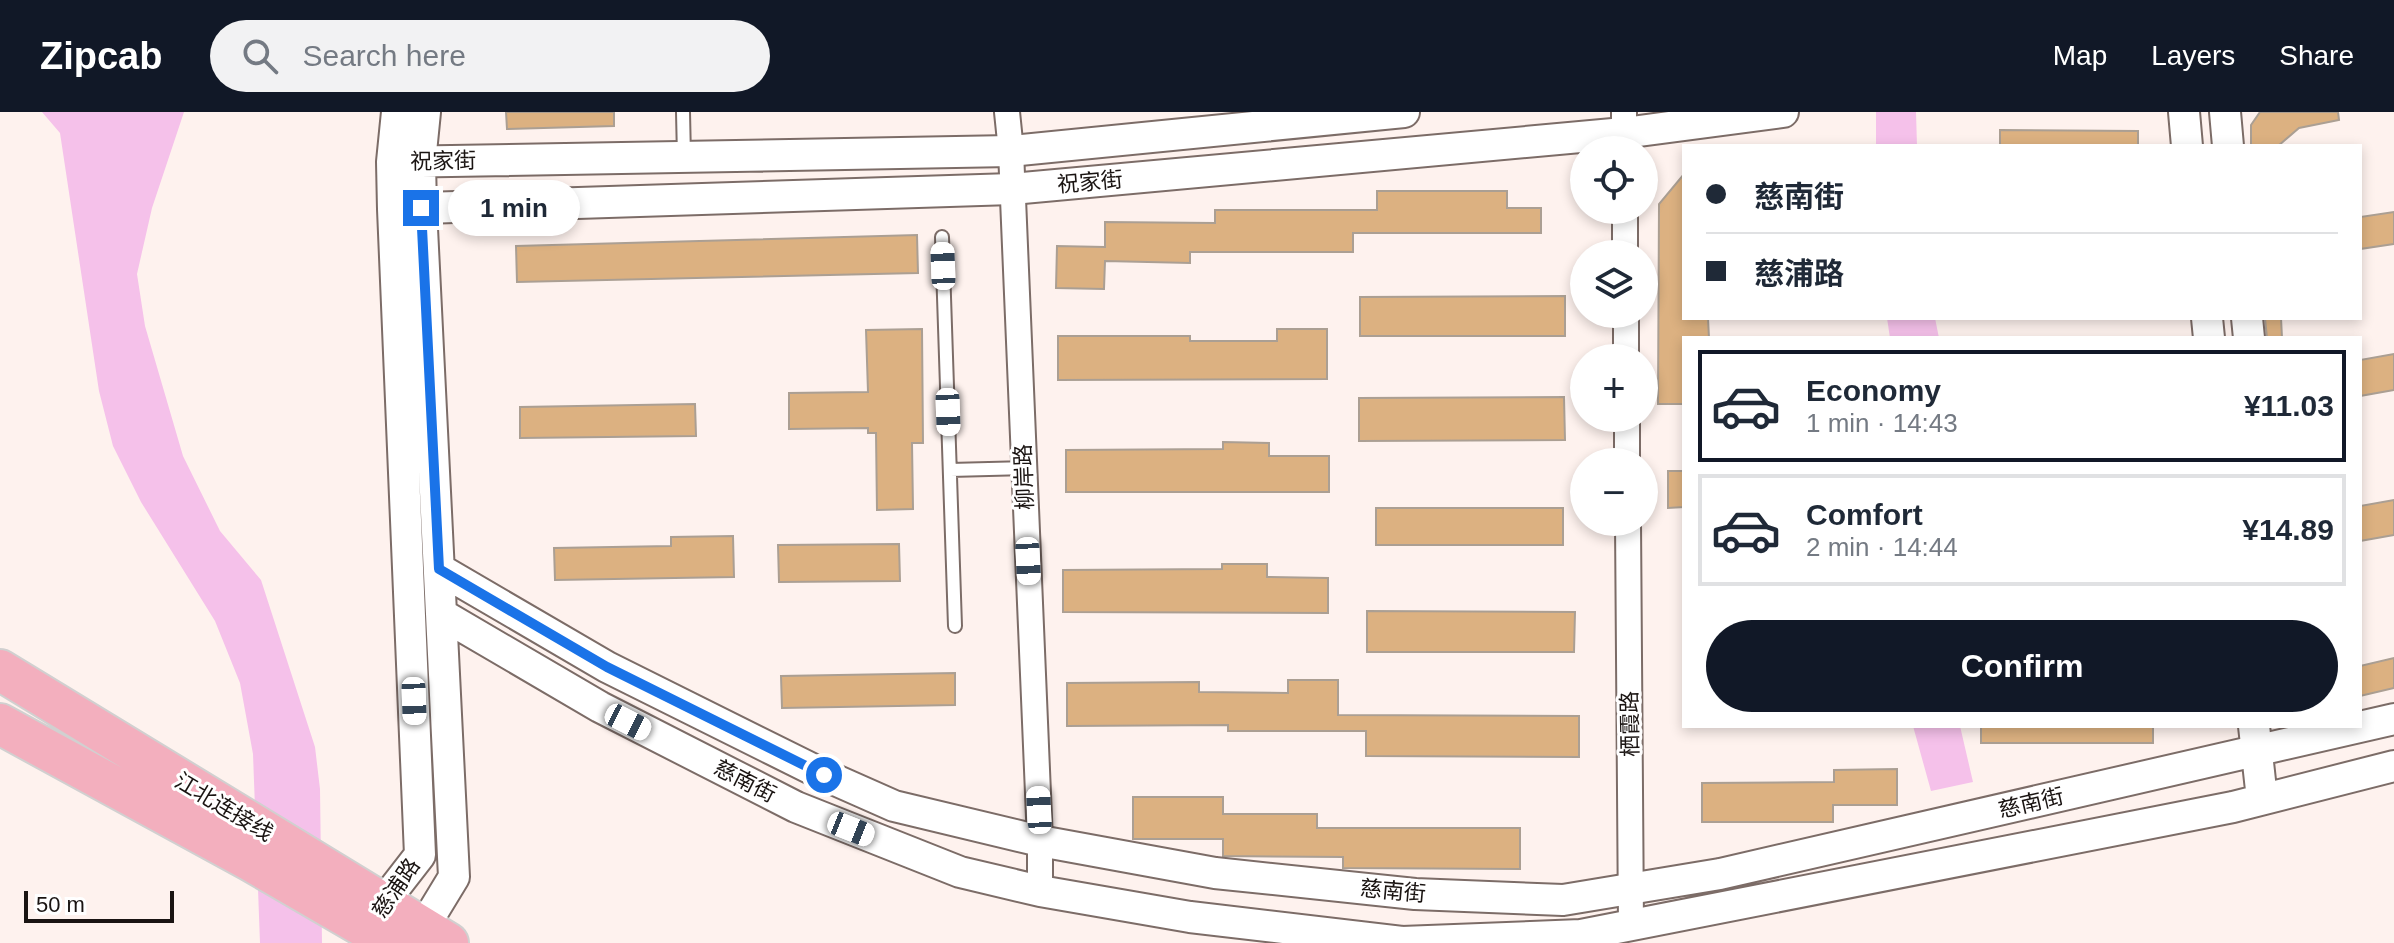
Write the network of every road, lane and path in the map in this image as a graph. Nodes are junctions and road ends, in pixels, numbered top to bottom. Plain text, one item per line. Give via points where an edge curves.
1 (397, 112) edge
2 (425, 112) edge
3 (683, 112) edge
4 (1007, 112) edge
5 (1404, 112) edge
6 (1783, 112) edge
7 (2184, 112) edge
8 (2225, 112) edge
9 (1260, 119) edge
10 (1624, 132) edge
11 (2187, 144) edge
12 (2228, 144) edge
13 (1011, 151) junction
14 (684, 158) junction
15 (406, 162) junction
16 (1012, 189) junction
17 (407, 209) junction
18 (942, 237) dead end
19 (1024, 468) junction
20 (950, 470) junction
21 (1628, 536) edge
22 (439, 569) junction
23 (441, 614) junction
24 (955, 626) dead end
25 (0, 670) edge
26 (2394, 719) edge
27 (0, 724) edge
28 (2362, 724) edge
29 (2332, 728) edge
30 (2291, 734) edge
31 (2256, 738) edge
32 (2394, 766) edge
33 (2297, 791) junction
34 (2262, 799) junction
35 (1040, 841) junction
36 (253, 844) junction
37 (1631, 889) junction
38 (1040, 891) junction
39 (1631, 925) junction
40 (389, 929) edge

1 - 15 street, 慈浦路
2 - 15 street, 慈浦路
3 - 14 lane
4 - 13 street, 柳岸路
5 - 9 street, 祝家街
6 - 10 street, 祝家街
7 - 11 street
8 - 12 street
9 - 13 street, 祝家街
10 - 16 street, 祝家街
13 - 14 street, 祝家街
13 - 16 street, 柳岸路
14 - 15 street, 祝家街
15 - 17 street, 慈浦路
16 - 17 street, 祝家街
16 - 19 street, 柳岸路
17 - 22 street, 慈浦路
17 - 40 street, 慈浦路 via 420,855
18 - 20 lane
19 - 20 lane
19 - 35 street, 柳岸路
20 - 24 lane
21 - 37 street, 栖霞路
22 - 23 street, 慈浦路
22 - 35 street, 慈南街 via 607,667 824,775 894,806
23 - 38 street, 慈南街 via 600,707 796,807 960,872
23 - 40 street, 慈浦路 via 454,877
25 - 36 highway, 江北连接线
26 - 28 street, 慈南街
27 - 36 highway, 江北连接线
29 - 30 street, 慈南街
30 - 31 street, 慈南街
30 - 33 street
31 - 34 street
31 - 37 street, 慈南街 via 1720,874
32 - 33 street, 慈南街
33 - 34 street, 慈南街
34 - 39 street, 慈南街
35 - 37 street, 慈南街 via 1215,873 1415,894 1563,900
35 - 38 street, 柳岸路
36 - 40 highway, 江北连接线
36 - 40 highway, 江北连接线 via 324,867
37 - 39 street, 栖霞路
38 - 39 street, 慈南街 via 1190,917 1402,942 1581,935

